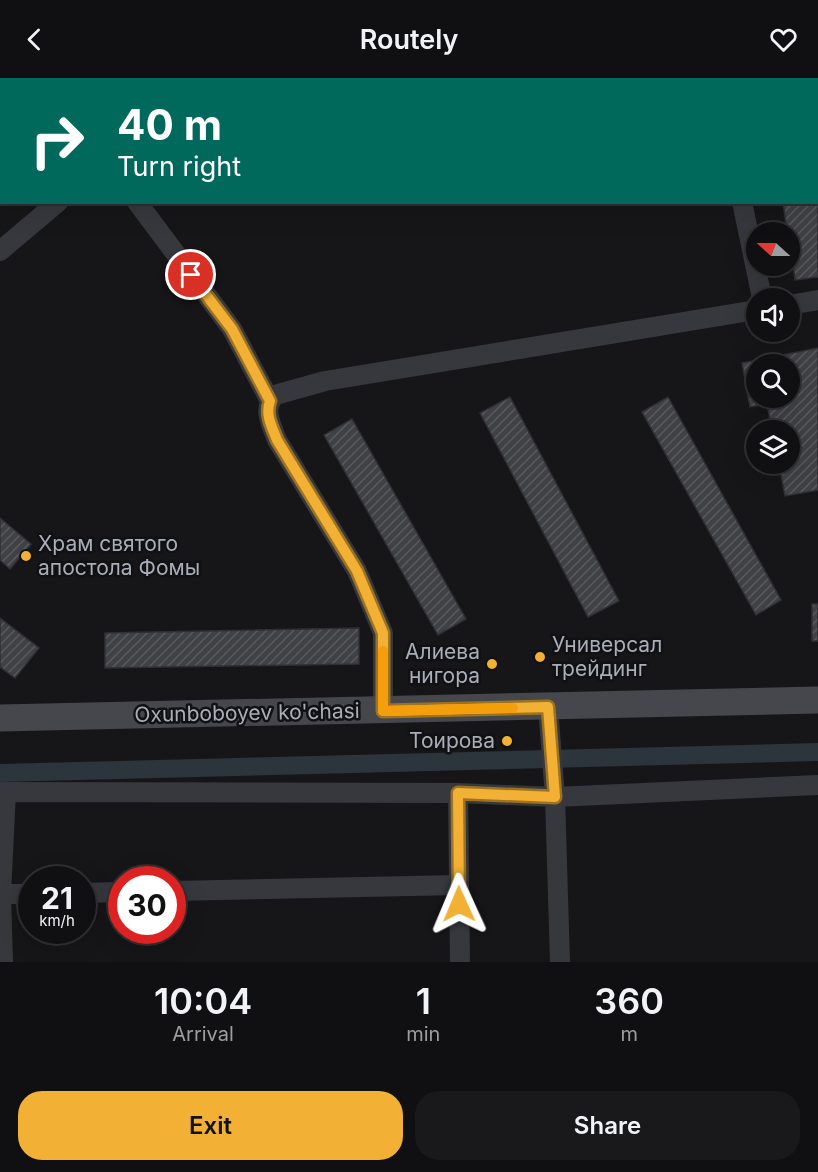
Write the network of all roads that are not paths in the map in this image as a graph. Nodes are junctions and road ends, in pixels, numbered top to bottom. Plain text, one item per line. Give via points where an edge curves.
1 (56, 204) edge
2 (138, 204) edge
3 (742, 204) edge
4 (0, 251) edge
5 (760, 288) edge
6 (818, 300) edge
7 (800, 303) edge
8 (746, 312) edge
9 (270, 401) junction
10 (818, 700) edge
11 (548, 707) junction
12 (383, 711) junction
13 (0, 718) edge
14 (818, 785) edge
15 (554, 788) junction
16 (3, 792) edge
17 (458, 793) junction
18 (459, 885) junction
19 (186, 891) edge
20 (1, 894) edge
21 (18, 894) edge
22 (3, 962) edge
23 (460, 962) edge
24 (560, 962) edge

1 - 4 street
2 - 9 street via 232,329
3 - 5 street
6 - 7 street
8 - 9 street via 326,381 275,395
9 - 12 street via 267,408 277,440 357,571 383,633
10 - 11 main road, Oxunboboyev ko'chasi
11 - 12 main road, Oxunboboyev ko'chasi
11 - 15 street
12 - 13 main road, Oxunboboyev ko'chasi
14 - 15 street
15 - 17 street
15 - 24 street
16 - 17 street
16 - 20 street
17 - 18 street
18 - 19 street
18 - 23 street
20 - 21 street
20 - 22 street

